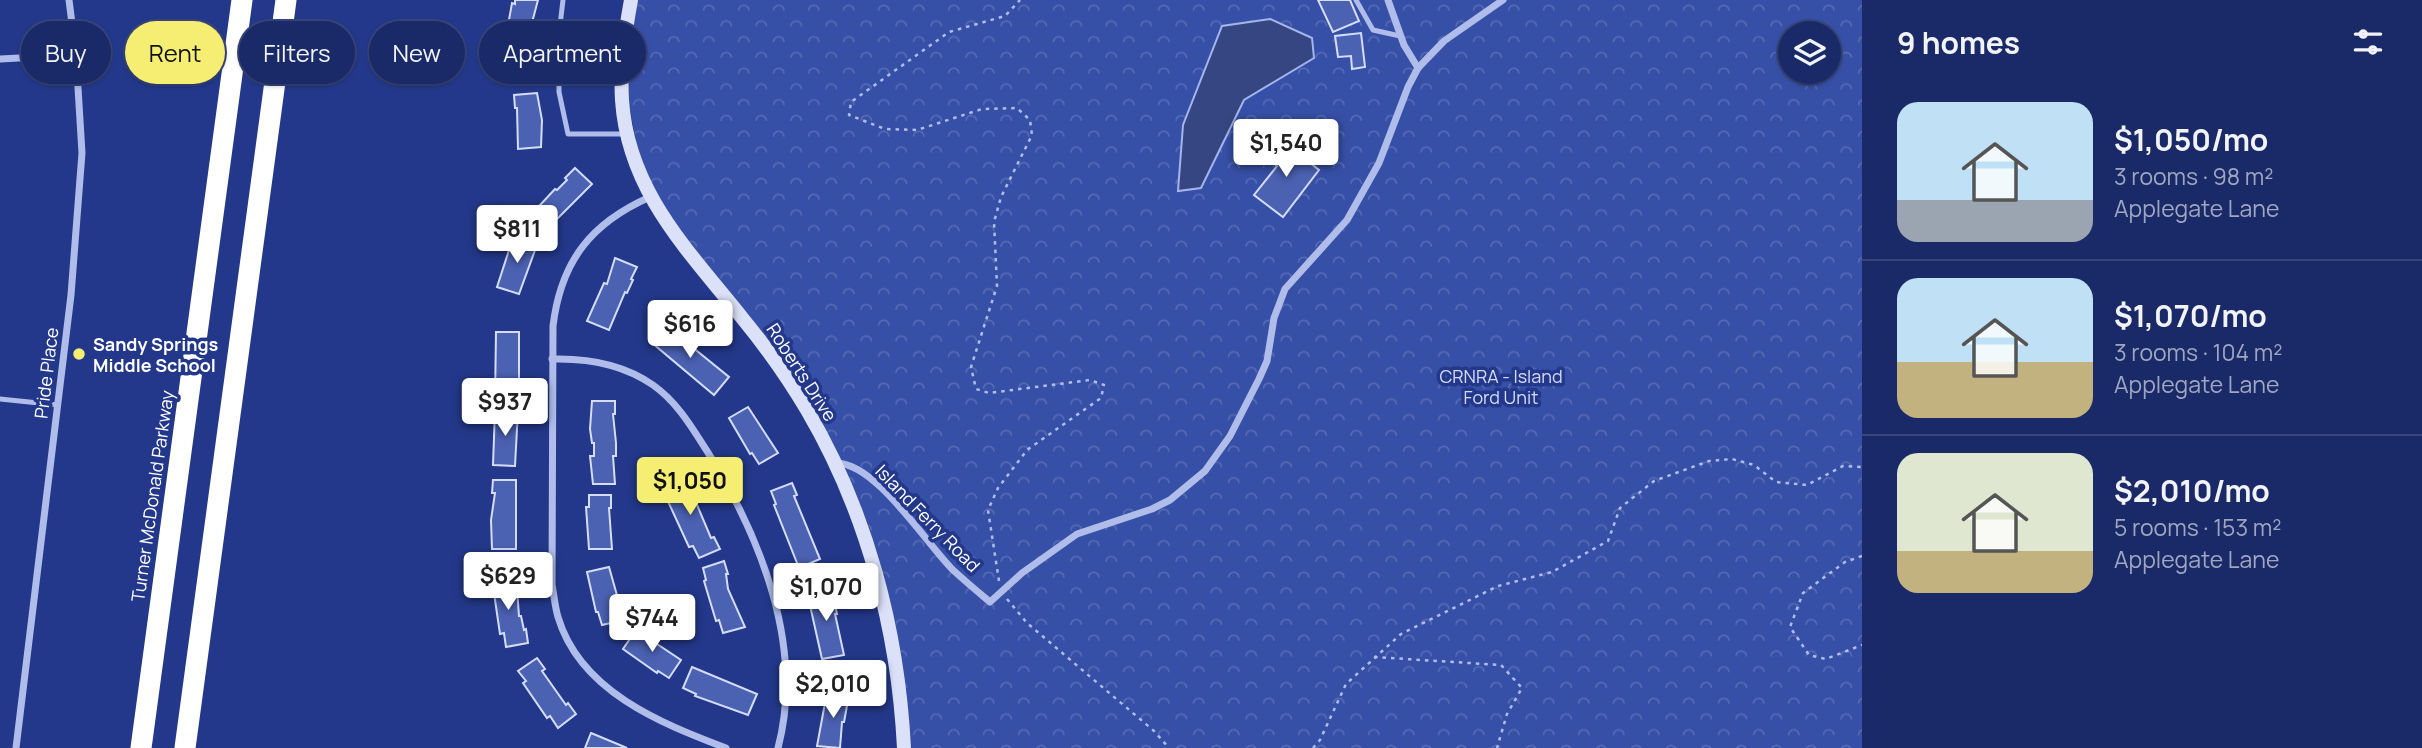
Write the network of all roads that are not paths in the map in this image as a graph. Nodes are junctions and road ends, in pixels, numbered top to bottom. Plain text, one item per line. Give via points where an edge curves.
1 (69, 0) edge
2 (242, 0) edge
3 (286, 0) edge
4 (563, 0) edge
5 (631, 0) edge
6 (1356, 0) edge
7 (1388, 0) edge
8 (1503, 0) edge
9 (72, 21) edge
10 (1401, 36) junction
11 (21, 58) edge
12 (0, 59) edge
13 (1418, 68) junction
14 (78, 84) edge
15 (628, 134) junction
16 (650, 197) junction
17 (552, 359) junction
18 (0, 399) edge
19 (58, 405) junction
20 (835, 463) junction
21 (16, 748) edge
22 (141, 748) edge
23 (185, 748) edge
24 (726, 748) edge
25 (778, 748) edge
26 (904, 748) edge

1 - 9 street, Pride Place
2 - 22 highway, Turner McDonald Parkway
3 - 23 highway
4 - 15 lane via 559,92 568,134
5 - 15 street, Roberts Drive via 623,43 622,101
6 - 10 lane via 1373,30
7 - 10 street
8 - 13 street via 1444,41
10 - 13 street
11 - 12 street
13 - 20 street, Island Ferry Road via 1379,163 1347,220 1285,289 1274,318 1267,361 1230,436 1205,471 1170,500 1077,534 990,602 953,570 875,480
14 - 19 street, Pride Place via 82,153
15 - 16 street, Roberts Drive
16 - 17 street via 606,221 573,259 556,304
16 - 20 street, Roberts Drive via 679,242 781,369
17 - 24 street via 552,585 569,644 593,676 622,700
17 - 25 street via 606,363 654,385 684,415 726,482 762,563 785,649 786,708
18 - 19 lane
19 - 21 street, Pride Place
20 - 26 street, Roberts Drive via 868,545 890,628

